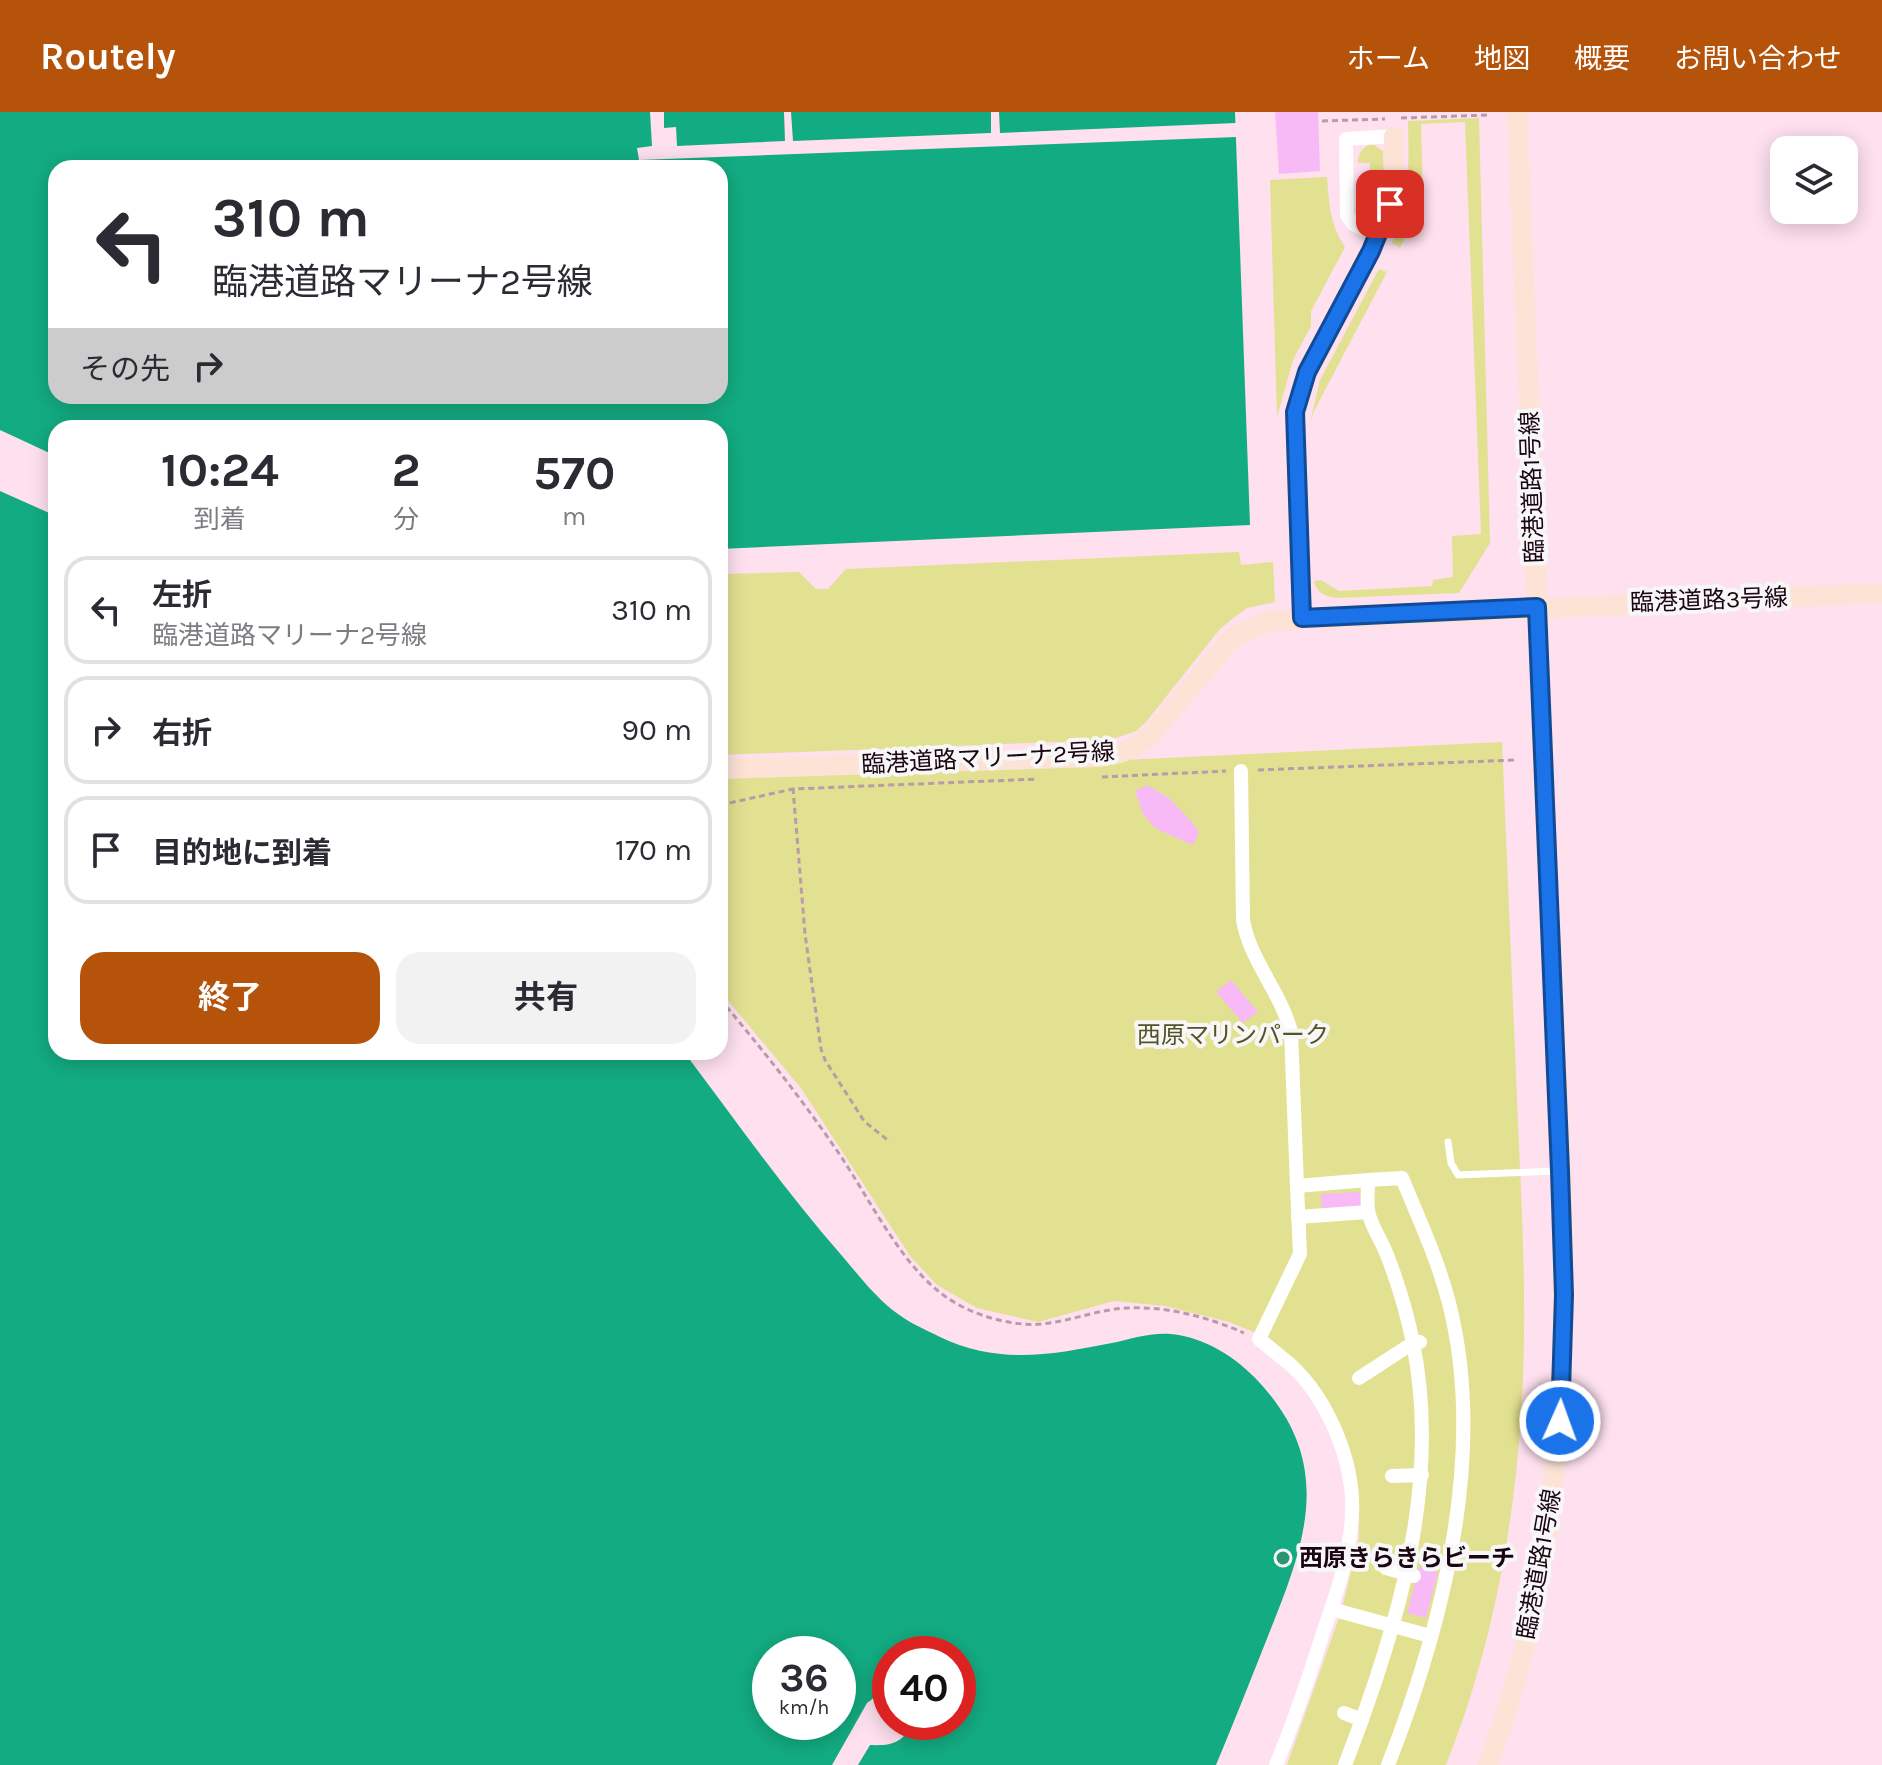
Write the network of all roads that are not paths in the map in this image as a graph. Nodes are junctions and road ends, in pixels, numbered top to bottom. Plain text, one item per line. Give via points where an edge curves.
1 (1517, 112) edge
2 (1394, 136) joint
3 (1378, 235) junction
4 (1882, 593) edge
5 (1537, 607) junction
6 (1302, 618) junction
7 (728, 769) edge
8 (1241, 771) road end
9 (1448, 1142) dead end
10 (1560, 1171) junction
11 (1368, 1180) junction
12 (1297, 1186) junction
13 (1368, 1212) junction
14 (1298, 1217) junction
15 (1417, 1342) junction
16 (1359, 1378) dead end
17 (1422, 1475) junction
18 (1392, 1476) dead end
19 (1386, 1568) dead end
20 (1409, 1574) junction
21 (1331, 1609) junction
22 (1392, 1626) junction
23 (1430, 1636) junction
24 (1344, 1713) dead end
25 (1362, 1720) junction
26 (1276, 1765) edge
27 (1345, 1765) edge
28 (1388, 1765) edge
29 (1488, 1765) edge

1 - 5 street, 臨港道路1号線
2 - 3 street via 1393,186
2 - 3 street via 1346,139 1347,215 1353,224
3 - 6 street via 1307,372 1295,412
4 - 5 street, 臨港道路3号線
5 - 6 street, 臨港道路マリーナ2号線
5 - 10 street, 臨港道路1号線
6 - 7 street, 臨港道路マリーナ2号線 via 1269,621 1232,638 1153,732 1121,753
8 - 12 street via 1243,920 1247,942 1286,1010 1291,1032
9 - 10 lane via 1458,1175
10 - 29 street, 臨港道路1号線 via 1563,1361 1554,1485 1526,1641
11 - 12 street
11 - 13 street
11 - 23 street via 1402,1178 1449,1303 1461,1371 1462,1478
12 - 14 street
13 - 14 street
13 - 15 street
14 - 21 street via 1300,1254 1259,1339 1312,1390 1343,1452 1352,1514
15 - 16 street
15 - 17 street via 1427,1431
17 - 18 street
17 - 20 street
19 - 20 street
20 - 22 street
21 - 22 street
21 - 26 street
22 - 23 street
22 - 25 street via 1381,1680
23 - 28 street
24 - 25 street
25 - 27 street

